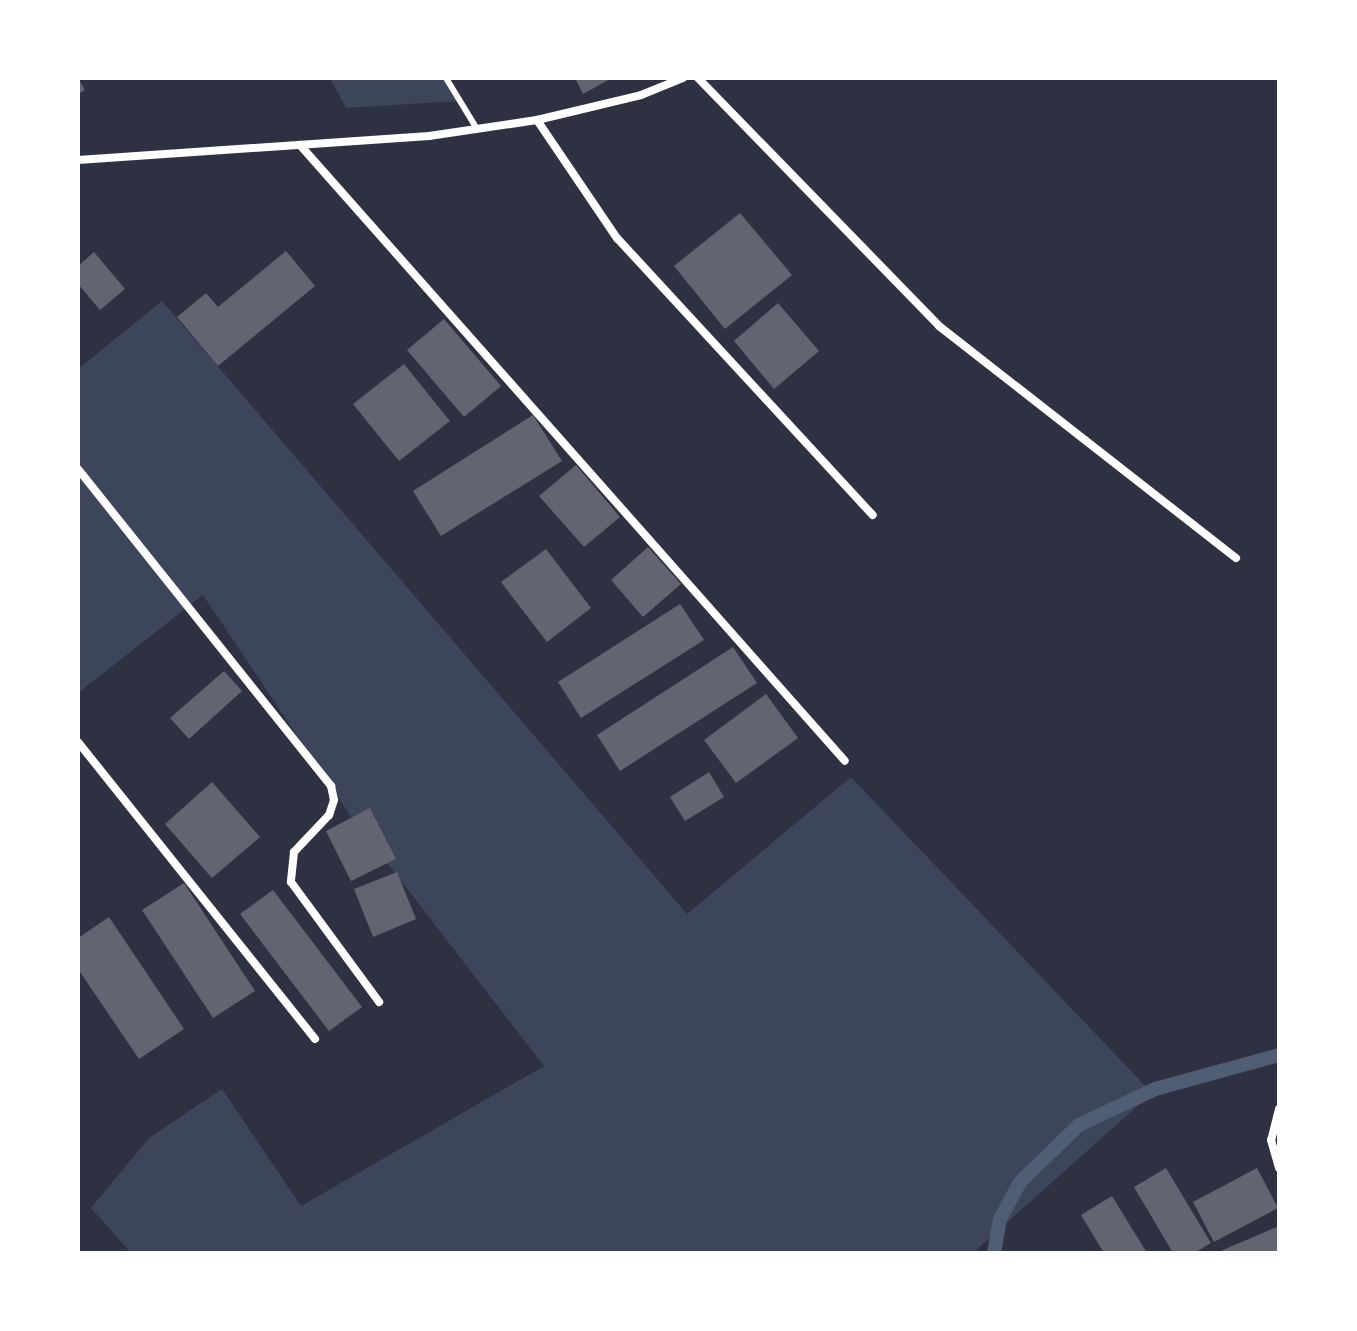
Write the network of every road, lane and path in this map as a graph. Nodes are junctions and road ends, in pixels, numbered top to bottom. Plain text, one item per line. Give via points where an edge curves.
1 (446, 78) edge
2 (683, 78) edge
3 (698, 78) edge
4 (537, 120) junction
5 (477, 129) junction
6 (300, 145) junction
7 (78, 160) edge
8 (78, 469) edge
9 (873, 515) dead end
10 (1236, 558) dead end
11 (78, 742) edge
12 (845, 761) dead end
13 (379, 1002) dead end
14 (315, 1039) dead end
15 (1279, 1109) edge
16 (1279, 1168) edge

1 - 5 lane
2 - 4 street via 641,95
3 - 10 street via 939,326
4 - 5 street
4 - 9 street via 617,238
5 - 6 street
6 - 7 street
6 - 12 street
8 - 13 street via 331,786 329,815 294,852 291,882
11 - 14 street
15 - 16 street via 1271,1140

